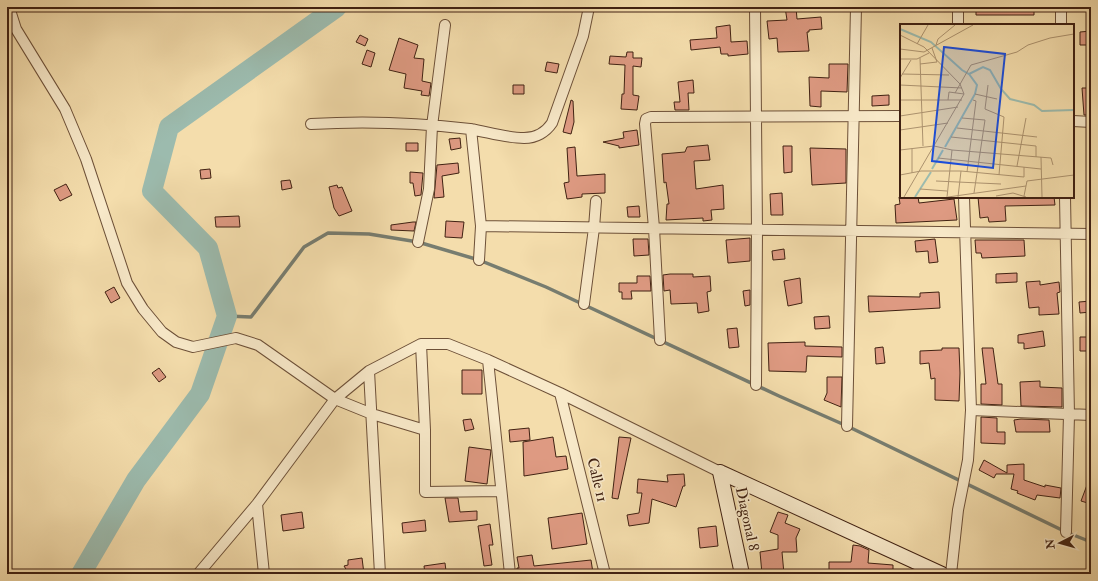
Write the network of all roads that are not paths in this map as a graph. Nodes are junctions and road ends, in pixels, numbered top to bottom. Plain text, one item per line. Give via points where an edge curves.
1 (9, 7) edge
2 (589, 7) edge
3 (755, 7) edge
4 (856, 7) edge
5 (958, 7) edge
6 (1061, 7) edge
7 (958, 24) edge
8 (1062, 24) edge
9 (445, 25) dead end
10 (854, 116) junction
11 (900, 116) edge
12 (756, 117) junction
13 (1074, 121) edge
14 (1091, 122) edge
15 (311, 124) dead end
16 (432, 126) junction
17 (471, 130) junction
18 (964, 198) edge
19 (1065, 198) edge
20 (596, 201) dead end
21 (481, 226) junction
22 (594, 228) junction
23 (654, 228) junction
24 (757, 230) junction
25 (852, 232) junction
26 (966, 232) junction
27 (1065, 232) junction
28 (1091, 234) edge
29 (418, 242) dead end
30 (479, 260) dead end
31 (584, 304) dead end
32 (660, 340) dead end
33 (421, 344) junction
34 (488, 360) junction
35 (369, 371) junction
36 (756, 385) dead end
37 (560, 393) junction
38 (335, 399) junction
39 (971, 410) junction
40 (372, 414) junction
41 (1069, 415) junction
42 (1091, 415) edge
43 (848, 426) dead end
44 (425, 430) junction
45 (720, 472) junction
46 (501, 491) junction
47 (257, 504) junction
48 (1066, 532) dead end
49 (198, 574) edge
50 (264, 574) edge
51 (380, 574) edge
52 (510, 574) edge
53 (605, 574) edge
54 (742, 574) edge
55 (942, 574) edge
56 (951, 574) edge

1 - 38 street via 16,29 65,109 86,158 127,283 143,309 162,332 176,342 193,347 236,338 258,345
2 - 17 street via 584,36 548,130 524,138
3 - 12 street
4 - 10 street
5 - 7 street
6 - 8 street
9 - 16 street
10 - 11 street
10 - 12 street
10 - 25 street
12 - 23 street via 646,119
12 - 24 street
13 - 14 street
15 - 16 street via 338,122
16 - 17 street
16 - 29 street via 429,189
17 - 21 street
18 - 26 street
19 - 27 street
20 - 22 street
21 - 22 street
21 - 30 street
22 - 23 street
22 - 31 street
23 - 24 street
23 - 32 street
24 - 25 street
24 - 36 street
25 - 26 street
25 - 43 street
26 - 27 street
26 - 39 street
27 - 28 street
27 - 41 street
33 - 34 street via 448,344
33 - 35 street
33 - 44 street
34 - 37 street
34 - 46 street
35 - 38 street
35 - 40 street
37 - 45 street
37 - 53 street, Calle 11
38 - 40 street
38 - 47 street
39 - 41 street
39 - 56 street via 968,460 958,510
40 - 44 street
40 - 51 street
41 - 42 street
41 - 48 street
44 - 46 street via 425,492
45 - 54 street, Diagonal 8
45 - 55 street
46 - 52 street
47 - 49 street
47 - 50 street

